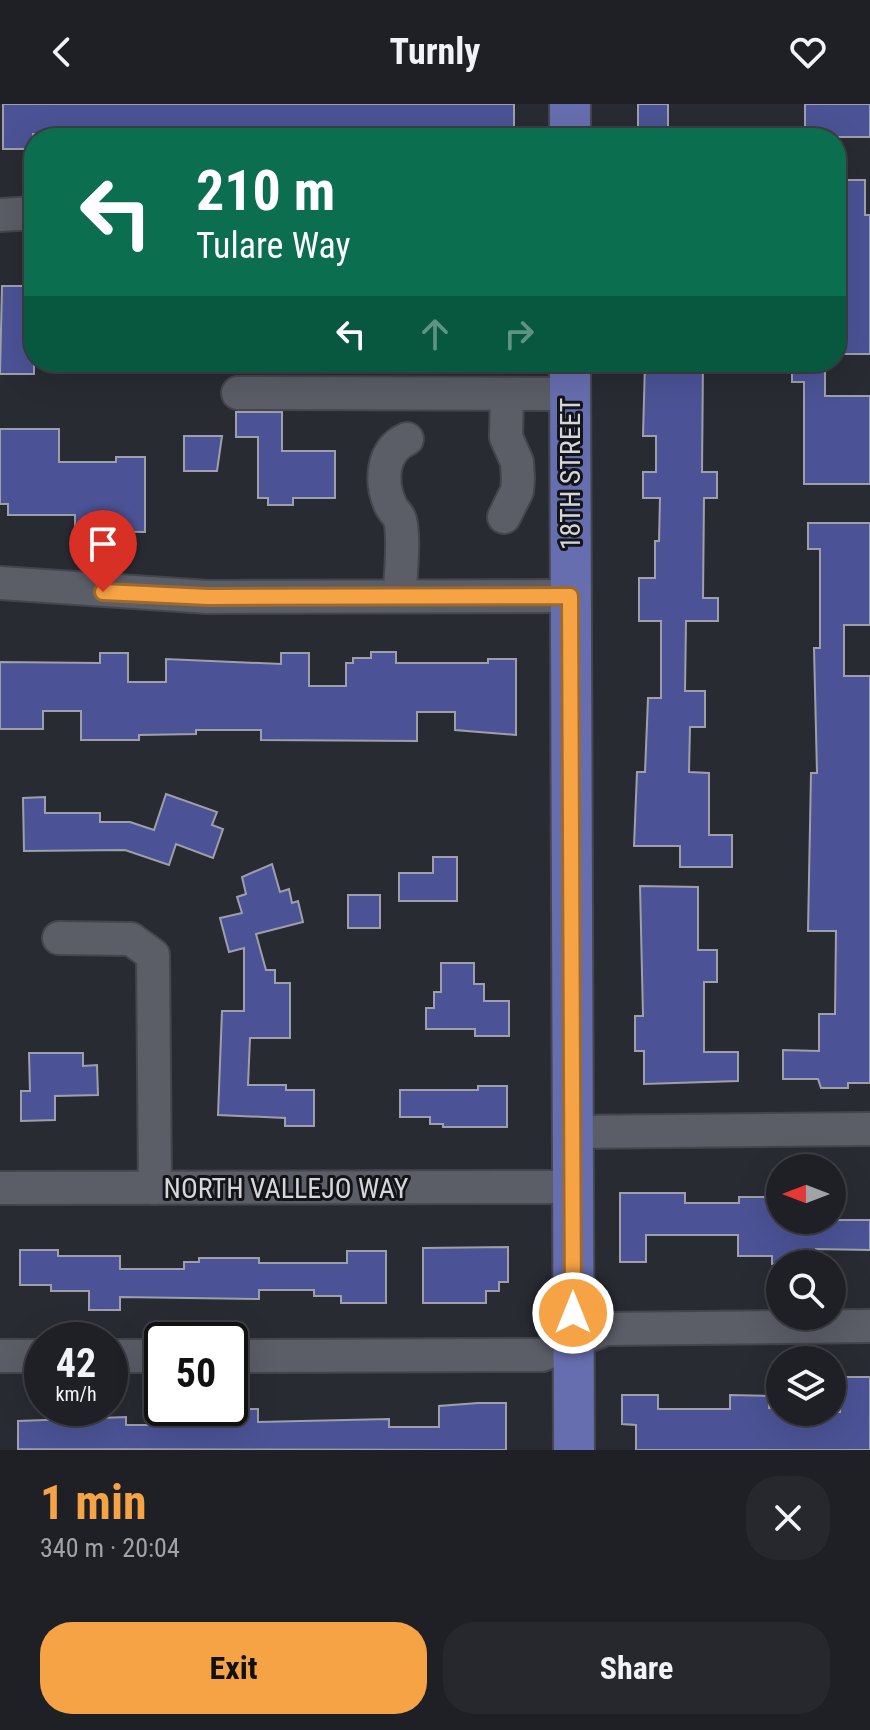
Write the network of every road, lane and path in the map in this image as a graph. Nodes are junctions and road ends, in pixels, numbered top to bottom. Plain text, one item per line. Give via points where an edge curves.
1 (570, 104) edge
2 (570, 128) edge
3 (24, 214) edge
4 (0, 215) edge
5 (570, 378) edge
6 (238, 393) dead end
7 (507, 395) junction
8 (407, 439) dead end
9 (504, 517) dead end
10 (0, 583) edge
11 (400, 596) junction
12 (570, 596) junction
13 (59, 938) dead end
14 (870, 1129) edge
15 (573, 1132) junction
16 (573, 1187) junction
17 (0, 1188) edge
18 (155, 1188) junction
19 (870, 1326) edge
20 (573, 1344) junction
21 (0, 1356) edge
22 (24, 1356) edge
23 (248, 1356) edge
24 (574, 1450) edge

1 - 2 main road
3 - 4 street
5 - 7 street
5 - 12 main road, 18TH STREET
6 - 7 street
7 - 9 street via 506,437 518,479
8 - 11 street via 388,457 383,481 400,519
10 - 11 street via 208,597
11 - 12 street
12 - 15 main road, 18TH STREET
13 - 18 street via 131,939 153,955
14 - 15 street
15 - 16 main road, 18TH STREET
16 - 18 street, NORTH VALLEJO WAY
16 - 20 main road, 18TH STREET
17 - 18 street, NORTH VALLEJO WAY
19 - 20 street via 605,1329
20 - 23 street via 542,1355
20 - 24 main road, 18TH STREET
21 - 22 street

